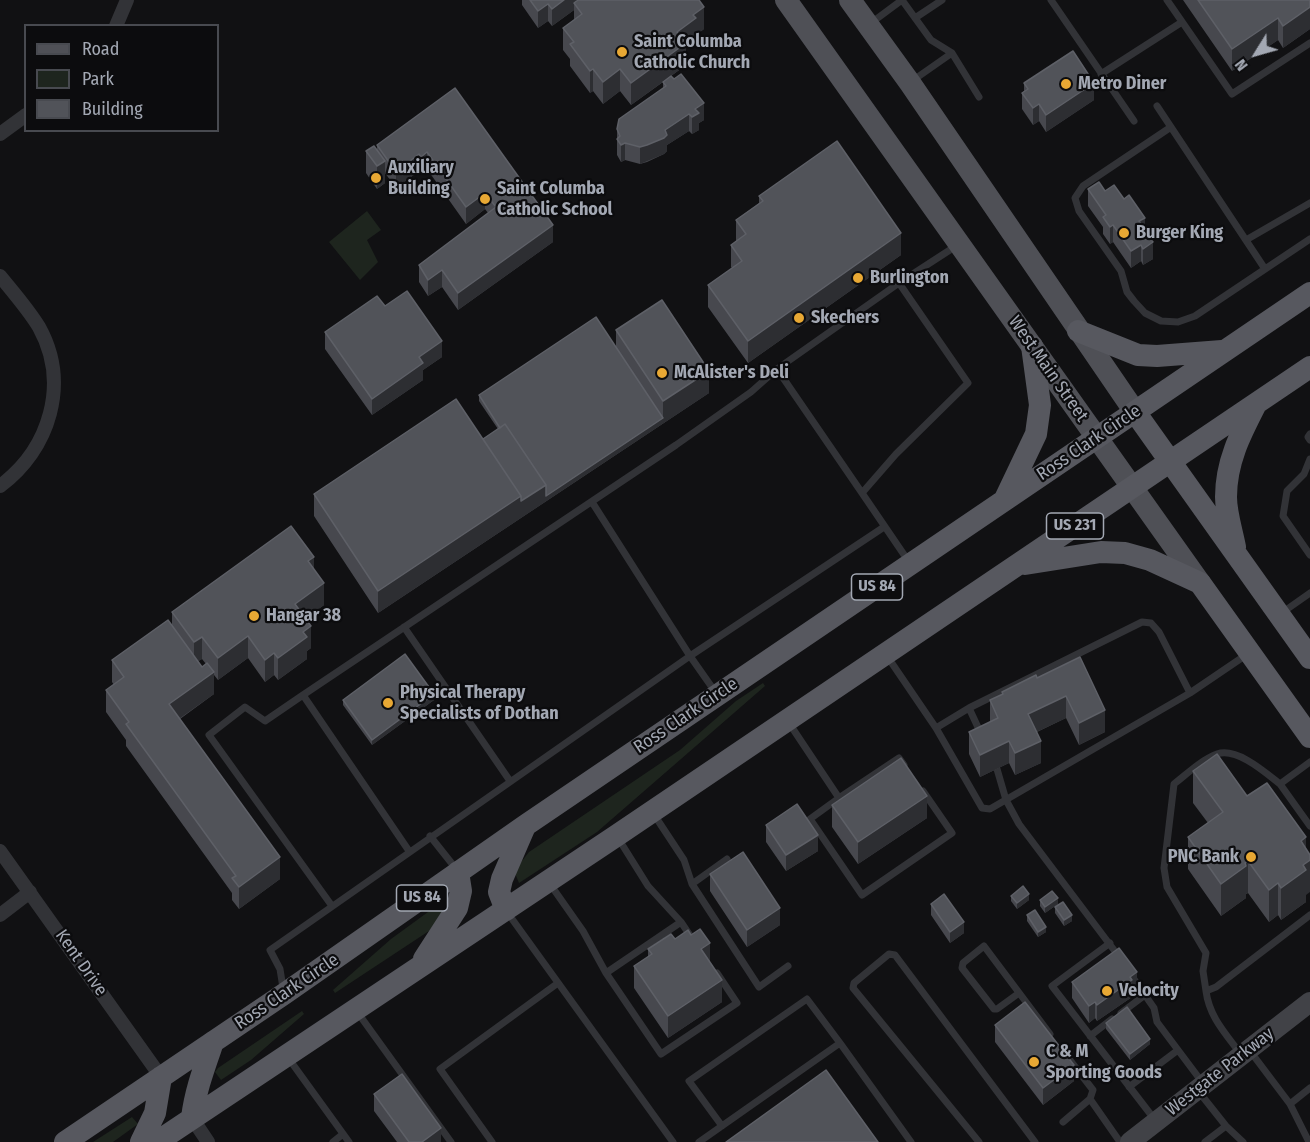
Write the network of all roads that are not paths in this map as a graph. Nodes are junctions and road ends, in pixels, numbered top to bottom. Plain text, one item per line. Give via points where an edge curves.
1 (127, 0) edge
2 (786, 0) edge
3 (850, 0) edge
4 (902, 0) edge
5 (942, 0) edge
6 (1051, 0) edge
7 (1167, 0) edge
8 (915, 18) junction
9 (1182, 22) junction
10 (117, 24) edge
11 (868, 25) junction
12 (1310, 42) edge
13 (952, 53) junction
14 (1101, 74) junction
15 (910, 82) junction
16 (979, 97) dead end
17 (1157, 106) dead end
18 (24, 116) edge
19 (1134, 121) dead end
20 (1171, 127) junction
21 (0, 134) edge
22 (1310, 203) edge
23 (1310, 239) edge
24 (1246, 240) junction
25 (959, 244) junction
26 (1265, 269) junction
27 (0, 276) edge
28 (899, 283) junction
29 (1310, 293) edge
30 (1078, 331) junction
31 (1032, 346) junction
32 (1224, 351) junction
33 (1310, 367) edge
34 (777, 369) junction
35 (1256, 403) junction
36 (1135, 412) junction
37 (1310, 434) edge
38 (1097, 437) junction
39 (1310, 440) edge
40 (1310, 459) edge
41 (1171, 461) junction
42 (0, 486) edge
43 (1132, 487) junction
44 (862, 493) junction
45 (591, 501) junction
46 (1004, 501) junction
47 (884, 527) junction
48 (1237, 555) junction
49 (1310, 555) edge
50 (911, 564) junction
51 (1018, 566) junction
52 (1200, 583) junction
53 (1310, 593) edge
54 (1279, 614) junction
55 (404, 627) junction
56 (1250, 652) junction
57 (886, 654) junction
58 (690, 656) junction
59 (1310, 658) edge
60 (1190, 693) junction
61 (303, 695) junction
62 (717, 695) junction
63 (969, 708) junction
64 (787, 721) junction
65 (936, 728) junction
66 (1310, 737) edge
67 (986, 746) edge
68 (1310, 762) edge
69 (906, 767) edge
70 (997, 769) dead end
71 (510, 781) junction
72 (1280, 784) junction
73 (919, 786) edge
74 (839, 798) junction
75 (1006, 800) junction
76 (652, 812) junction
77 (526, 825) junction
78 (1310, 826) edge
79 (430, 836) junction
80 (616, 836) junction
81 (0, 851) edge
82 (409, 851) junction
83 (727, 860) edge
84 (458, 872) junction
85 (549, 882) junction
86 (692, 884) junction
87 (30, 891) junction
88 (332, 906) junction
89 (506, 910) junction
90 (0, 915) edge
91 (1310, 915) edge
92 (681, 922) junction
93 (693, 940) edge
94 (1110, 943) junction
95 (788, 966) dead end
96 (712, 967) edge
97 (418, 968) junction
98 (606, 973) junction
99 (558, 983) junction
100 (1206, 991) junction
101 (1019, 993) junction
102 (284, 994) junction
103 (1145, 995) junction
104 (1310, 1002) edge
105 (355, 1009) junction
106 (1090, 1036) junction
107 (1053, 1037) edge
108 (213, 1042) junction
109 (840, 1043) junction
110 (1178, 1050) junction
111 (1245, 1052) junction
112 (286, 1055) junction
113 (1066, 1055) edge
114 (161, 1077) junction
115 (1129, 1087) junction
116 (1200, 1087) junction
117 (1310, 1088) edge
118 (1090, 1099) junction
119 (1290, 1104) junction
120 (192, 1118) junction
121 (1063, 1122) dead end
122 (1156, 1122) junction
123 (1226, 1125) junction
124 (722, 1126) junction
125 (343, 1134) junction
126 (1034, 1139) edge
127 (65, 1142) edge
128 (141, 1142) edge
129 (157, 1142) edge
130 (208, 1142) edge
131 (333, 1142) edge
132 (349, 1142) edge
133 (452, 1142) edge
134 (492, 1142) edge
135 (673, 1142) edge
136 (699, 1142) edge
137 (911, 1142) edge
138 (978, 1142) edge
139 (1025, 1142) edge
140 (1120, 1142) edge
141 (1130, 1142) edge
142 (1205, 1142) edge
143 (1243, 1142) edge
144 (1309, 1142) edge

1 - 10 street
2 - 25 main road, West Main Street
3 - 11 main road
4 - 8 lane
4 - 11 lane
5 - 8 lane
6 - 14 lane
7 - 9 lane
8 - 13 lane via 931,40
9 - 12 lane via 1232,94
9 - 14 lane
11 - 15 main road
13 - 15 lane
13 - 16 lane
14 - 19 lane
15 - 30 main road
17 - 20 lane
18 - 21 street
20 - 24 lane
20 - 26 lane via 1083,186 1075,198 1079,211 1121,271 1127,292 1145,313 1161,321 1178,322 1196,316
22 - 24 lane
23 - 26 lane
24 - 26 lane
25 - 28 lane
25 - 31 main road, West Main Street
27 - 42 street via 38,327 50,355 54,385 50,416 39,444 20,469
28 - 34 lane
28 - 44 lane via 968,383
29 - 32 highway, Ross Clark Circle
30 - 32 highway via 1138,355
30 - 36 main road
31 - 38 main road, West Main Street
31 - 46 highway via 1040,405 1036,434
32 - 36 highway, Ross Clark Circle
33 - 35 highway, US 231
34 - 44 lane
34 - 45 lane via 751,392
35 - 41 highway, US 231
35 - 48 highway via 1228,465 1226,498
36 - 38 highway, Ross Clark Circle / US 84
36 - 41 highway
37 - 39 lane
38 - 43 main road, West Main Street
38 - 46 highway, Ross Clark Circle / US 84
40 - 49 lane via 1304,474 1287,491 1283,516
41 - 43 highway, US 231
41 - 48 highway
43 - 51 highway, US 231
43 - 52 main road, West Main Street
44 - 47 lane
45 - 55 lane
45 - 58 lane
46 - 50 highway, Ross Clark Circle / US 84
47 - 50 lane
47 - 58 lane
48 - 54 highway
50 - 62 highway, Ross Clark Circle / US 84
51 - 52 highway via 1101,552 1125,553
51 - 57 highway
52 - 56 highway, West Main Street
53 - 54 lane
54 - 59 highway
55 - 61 lane
55 - 71 lane
56 - 60 lane
56 - 66 highway, West Main Street
57 - 64 highway
57 - 65 lane
58 - 62 lane
58 - 71 lane
60 - 63 lane via 1159,632 1151,623 1142,622
60 - 75 lane
61 - 82 lane
61 - 88 lane via 265,721 245,707 210,735
62 - 77 highway, Ross Clark Circle / US 84
63 - 65 lane
63 - 67 lane
64 - 74 lane
64 - 76 highway
65 - 75 lane via 982,808 990,809
68 - 72 lane
69 - 74 lane via 899,758
70 - 75 lane
71 - 79 lane
72 - 78 lane
72 - 100 lane via 1257,765 1220,753 1174,784 1164,868 1167,887 1206,953
73 - 74 lane via 952,833 862,895 810,819
75 - 94 lane via 1019,824
76 - 80 highway
76 - 86 lane via 684,860
77 - 84 highway, Ross Clark Circle / US 84
77 - 89 highway via 502,879 499,892
79 - 82 lane
79 - 84 lane
80 - 85 highway
80 - 92 lane via 648,886
81 - 87 street, Kent Drive
82 - 88 lane
83 - 86 lane
84 - 97 highway via 461,891 457,908
84 - 102 highway, Ross Clark Circle / US 84
85 - 89 highway
85 - 98 lane
86 - 95 lane via 759,987
87 - 90 street
87 - 114 street, Kent Drive
88 - 102 lane via 270,951 280,969
89 - 97 highway
89 - 99 lane
91 - 100 lane
92 - 93 lane
92 - 98 lane
94 - 103 lane
94 - 106 lane via 1052,986
96 - 98 lane via 737,1003 661,1054
97 - 105 highway
99 - 134 lane via 440,1069
99 - 135 lane
100 - 111 lane via 1214,1018
101 - 101 lane via 984,946 963,963 962,968 994,1009
101 - 107 lane
102 - 108 highway, Ross Clark Circle / US 84
103 - 106 lane
103 - 110 lane via 1157,1022
104 - 111 main road, Westgate Parkway
105 - 112 highway
105 - 133 lane
106 - 115 lane
108 - 114 highway, Ross Clark Circle / US 84
108 - 120 highway
109 - 124 lane
109 - 124 lane via 807,999 689,1081
109 - 137 lane
110 - 115 lane
110 - 116 lane
111 - 116 main road, Westgate Parkway
111 - 119 lane
112 - 120 highway
112 - 125 lane
113 - 118 lane via 1092,1090
114 - 127 highway, Ross Clark Circle / US 84
114 - 128 highway via 155,1113
115 - 122 lane
116 - 122 main road, Westgate Parkway
116 - 123 lane
117 - 119 lane
118 - 121 lane
118 - 140 lane
119 - 144 lane
120 - 129 highway
120 - 130 street
122 - 141 main road, Westgate Parkway
123 - 142 lane
123 - 143 lane
124 - 136 lane
125 - 131 lane
125 - 132 lane
126 - 138 lane via 896,955 889,954 853,988
126 - 139 lane

